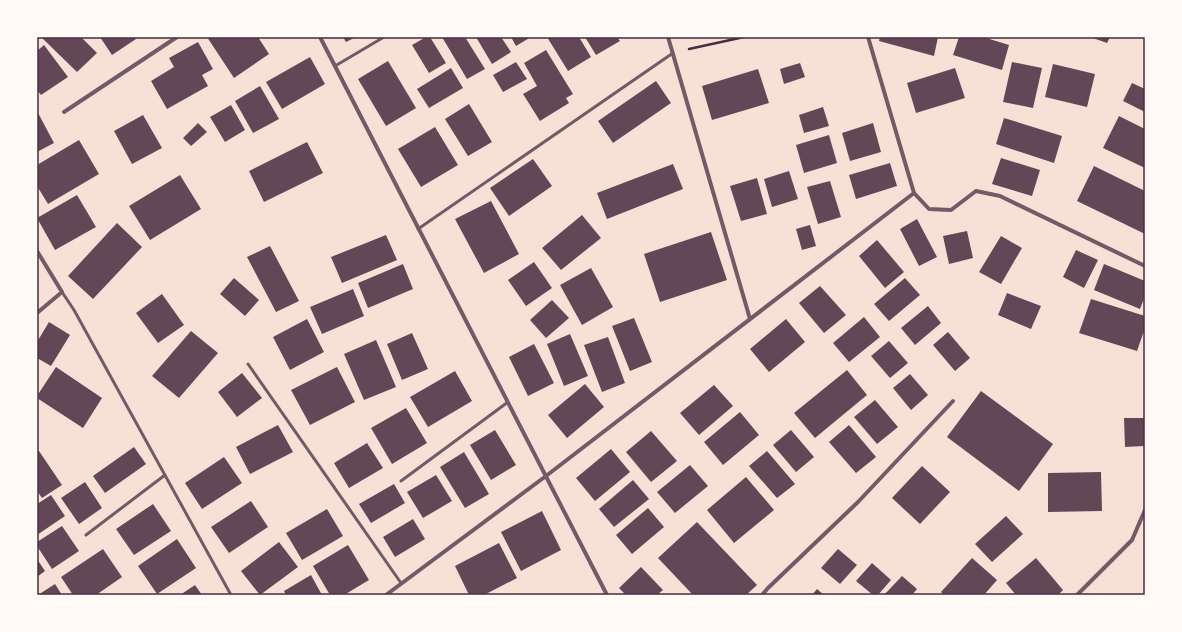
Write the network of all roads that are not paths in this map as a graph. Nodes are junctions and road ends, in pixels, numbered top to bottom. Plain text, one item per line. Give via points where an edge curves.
1 (177, 37) edge
2 (320, 37) edge
3 (384, 37) edge
4 (668, 37) edge
5 (868, 37) edge
6 (673, 53) junction
7 (335, 66) junction
8 (64, 112) dead end
9 (914, 193) junction
10 (418, 229) junction
11 (37, 251) edge
12 (1145, 266) edge
13 (62, 292) junction
14 (37, 313) edge
15 (750, 319) junction
16 (248, 364) dead end
17 (953, 401) dead end
18 (508, 402) junction
19 (165, 475) junction
20 (546, 476) junction
21 (401, 481) dead end
22 (1145, 510) edge
23 (86, 535) dead end
24 (401, 583) junction
25 (231, 595) edge
26 (386, 595) edge
27 (607, 595) edge
28 (762, 595) edge
29 (1077, 595) edge

1 - 8 street
2 - 7 street
3 - 7 lane
4 - 6 street
5 - 9 street
6 - 10 lane
6 - 15 street
7 - 10 street
9 - 12 street via 929,209 951,210 976,191 1000,196
9 - 15 street
10 - 18 street
11 - 13 street
13 - 14 street
13 - 19 lane
15 - 20 street
16 - 24 lane
17 - 28 street via 858,502
18 - 20 street
18 - 21 lane
19 - 23 lane
19 - 25 lane
20 - 24 street
20 - 27 street
22 - 29 street via 1132,540
24 - 26 street

